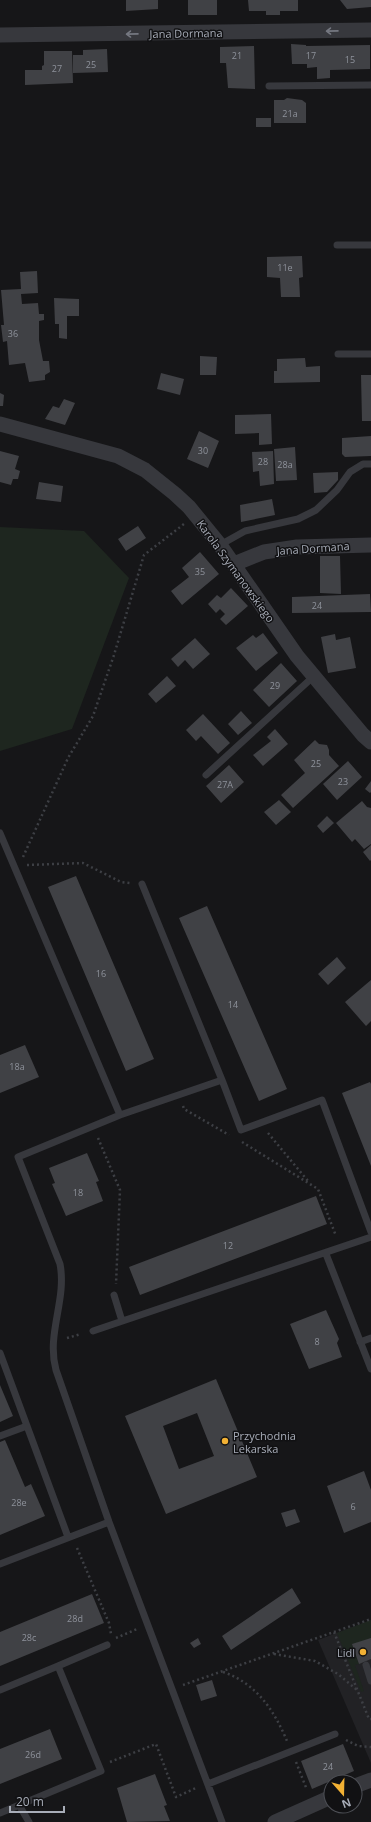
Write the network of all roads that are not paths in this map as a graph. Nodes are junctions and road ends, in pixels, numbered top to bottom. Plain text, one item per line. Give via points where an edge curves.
1 (371, 30) edge
2 (0, 35) edge
3 (371, 85) edge
4 (269, 86) dead end
5 (336, 245) dead end
6 (371, 245) edge
7 (338, 354) dead end
8 (371, 354) edge
9 (0, 424) edge
10 (371, 464) edge
11 (220, 545) junction
12 (371, 545) edge
13 (234, 564) junction
14 (314, 676) junction
15 (368, 737) edge
16 (206, 775) dead end
17 (0, 833) edge
18 (142, 884) road end
19 (222, 1080) junction
20 (120, 1115) junction
21 (371, 1232) edge
22 (371, 1237) edge
23 (326, 1254) junction
24 (114, 1295) road end
25 (122, 1321) junction
26 (93, 1331) dead end
27 (371, 1338) edge
28 (360, 1342) junction
29 (0, 1353) edge
30 (371, 1369) edge
31 (27, 1426) junction
32 (0, 1436) edge
33 (109, 1522) junction
34 (70, 1537) junction
35 (0, 1564) edge
36 (107, 1645) dead end
37 (366, 1665) dead end
38 (58, 1666) junction
39 (371, 1681) edge
40 (0, 1690) edge
41 (335, 1734) road end
42 (208, 1784) junction
43 (323, 1801) edge
44 (19, 1805) junction
45 (0, 1813) edge
46 (28, 1822) edge
47 (222, 1822) edge
48 (275, 1822) edge

1 -> 2 street, Jana Dormana
3 - 4 lane
5 - 6 lane
7 - 8 lane
9 - 11 street, Karola Szymanowskiego via 81,444 118,456 145,470 180,499
10 - 11 lane via 363,464 350,472 337,490 316,510 298,519 245,531
11 - 13 street, Karola Szymanowskiego
12 - 13 street, Jana Dormana via 297,547 264,552
13 - 14 street, Karola Szymanowskiego via 297,656
14 - 15 street, Karola Szymanowskiego
14 - 16 lane
17 - 20 lane
18 - 19 lane
19 - 20 lane
19 - 21 lane via 241,1130 322,1100
20 - 33 lane via 18,1157 60,1264 63,1286 53,1342 54,1362
22 - 23 lane
23 - 25 lane
23 - 28 lane
24 - 25 lane
25 - 26 lane
27 - 28 lane
28 - 30 lane
29 - 31 lane
31 - 32 lane
31 - 34 lane
33 - 34 lane
33 - 42 lane
34 - 35 lane
36 - 38 lane
37 - 39 lane
38 - 40 lane
38 - 44 lane via 101,1771
41 - 42 lane
42 - 47 lane
43 - 48 street
44 - 45 lane
44 - 46 lane

